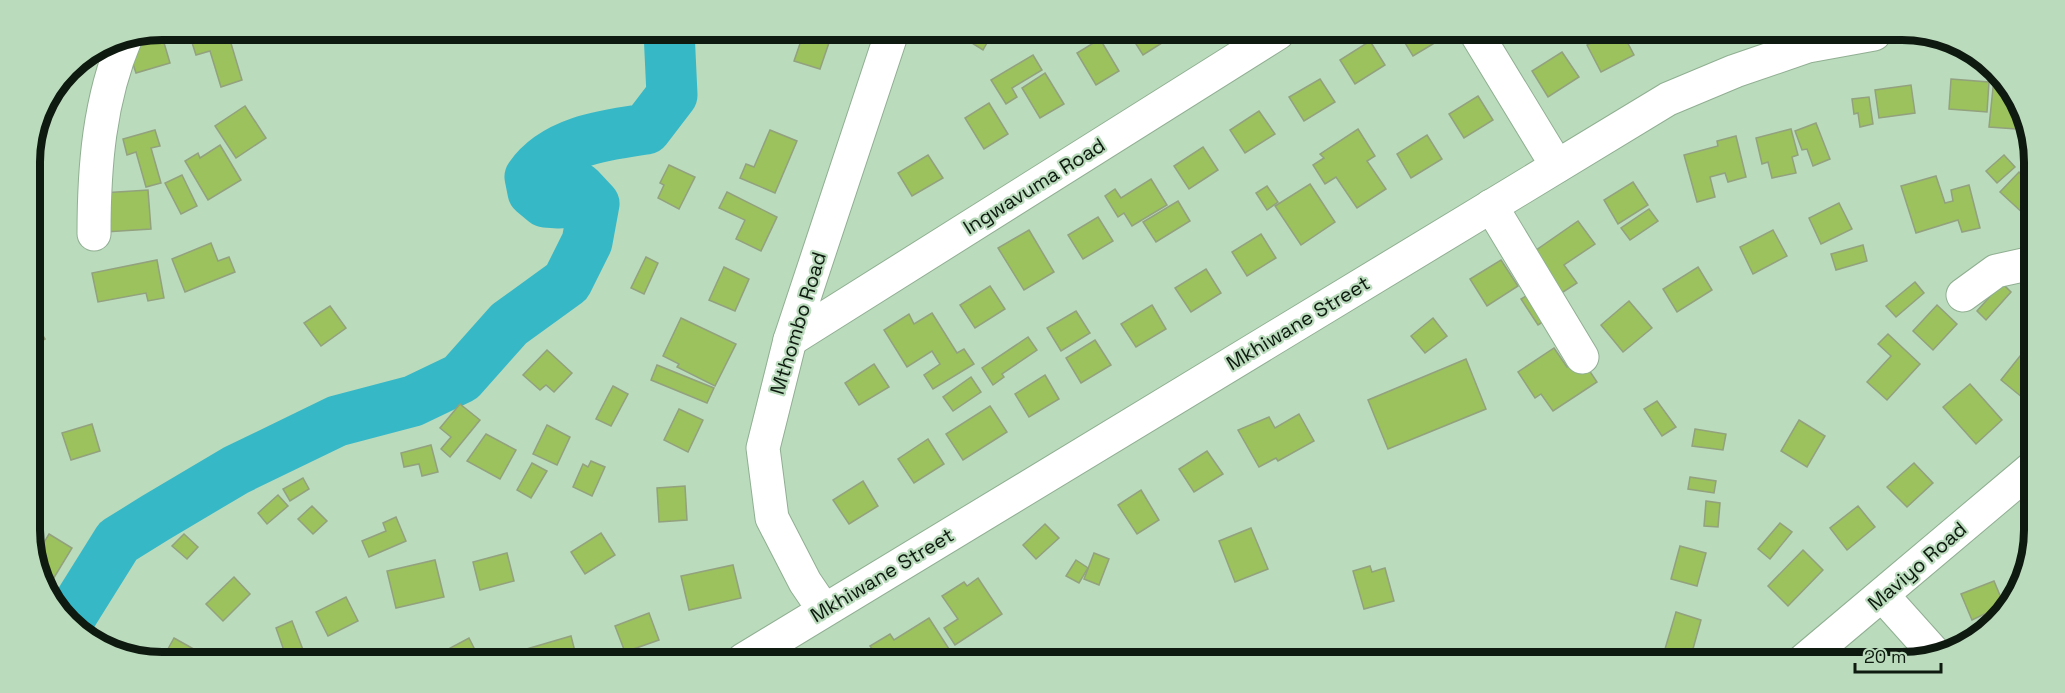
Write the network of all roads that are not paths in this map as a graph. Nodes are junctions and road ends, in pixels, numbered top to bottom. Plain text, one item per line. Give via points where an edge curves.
1 (889, 40) edge
2 (1267, 40) edge
3 (1480, 40) edge
4 (1841, 40) edge
5 (121, 48) edge
6 (1557, 166) junction
7 (1491, 206) junction
8 (94, 234) dead end
9 (2024, 265) edge
10 (1963, 295) dead end
11 (790, 340) junction
12 (1582, 357) dead end
13 (2024, 475) edge
14 (1884, 596) junction
15 (824, 610) junction
16 (1930, 649) edge
17 (756, 652) edge
18 (1814, 652) edge

1 - 11 street, Mthombo Road
2 - 11 street, Ingwavuma Road
3 - 6 street
4 - 6 street, Mkhiwane Street via 1808,46 1668,99
5 - 8 street via 102,117 94,176
6 - 7 street, Mkhiwane Street
7 - 12 street
7 - 15 street, Mkhiwane Street
9 - 10 street via 1996,271
11 - 15 street, Mthombo Road via 763,448 772,518
13 - 14 street, Maviyo Road
14 - 16 street
14 - 18 street, Maviyo Road
15 - 17 street, Mkhiwane Street

